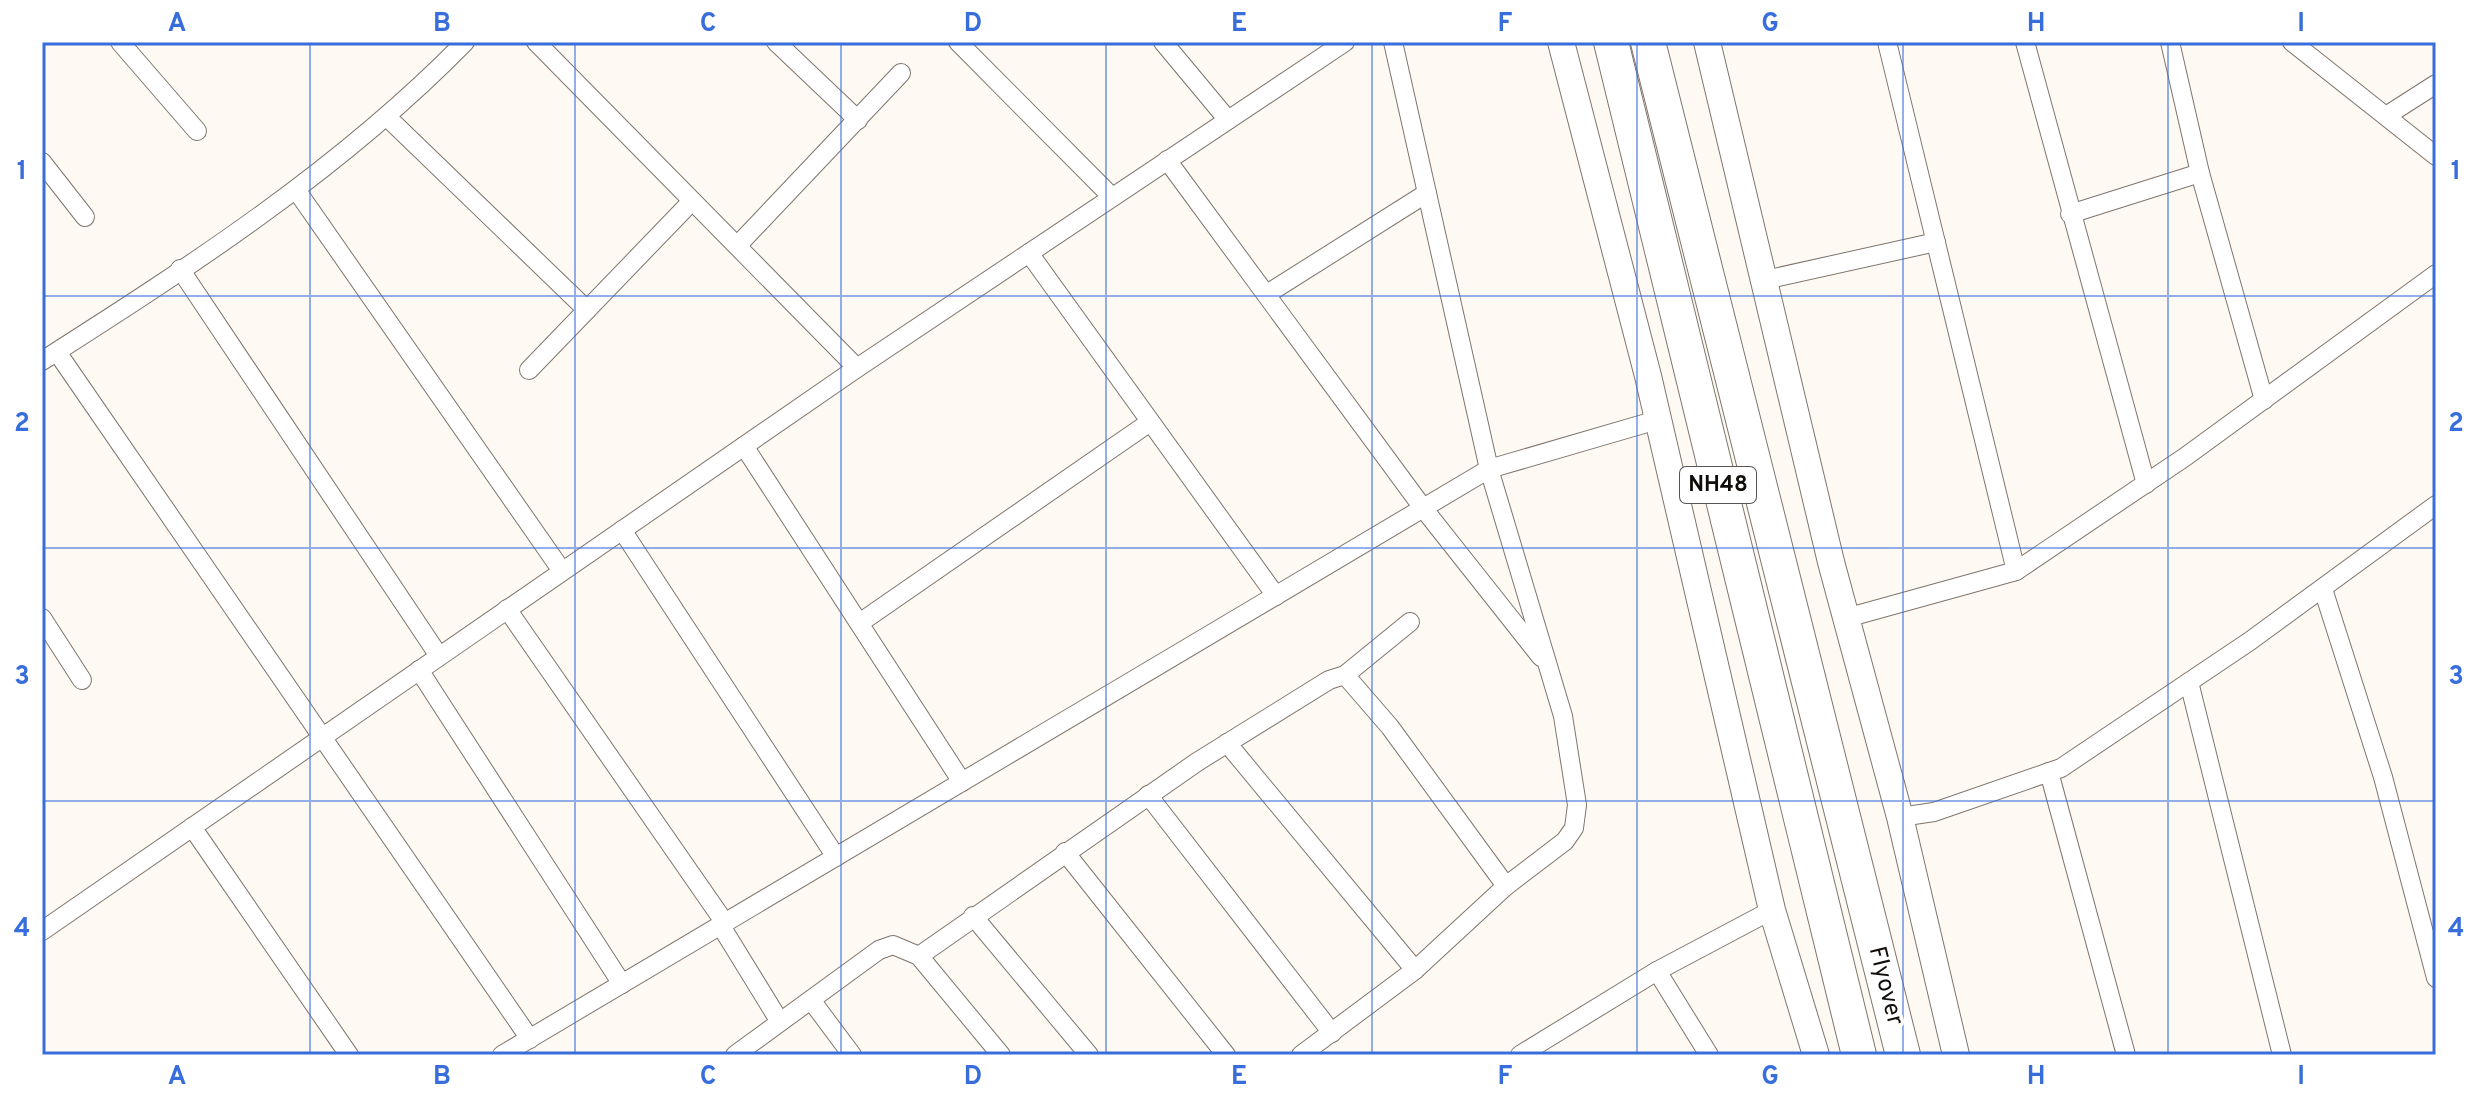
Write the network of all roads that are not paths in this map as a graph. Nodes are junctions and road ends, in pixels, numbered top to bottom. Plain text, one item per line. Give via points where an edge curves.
1 (120, 42) edge
2 (465, 42) edge
3 (536, 42) edge
4 (776, 42) edge
5 (958, 42) edge
6 (1163, 42) edge
7 (1345, 42) edge
8 (1393, 42) edge
9 (1561, 42) edge
10 (1611, 42) edge
11 (1648, 42) edge
12 (1707, 42) edge
13 (1887, 42) edge
14 (2025, 42) edge
15 (2170, 42) edge
16 (2292, 42) edge
17 (901, 73) dead end
18 (2436, 84) edge
19 (2386, 116) junction
20 (387, 117) junction
21 (858, 120) junction
22 (1228, 120) junction
23 (197, 131) dead end
24 (2436, 156) edge
25 (1167, 160) junction
26 (42, 162) edge
27 (2200, 173) junction
28 (297, 191) junction
29 (1427, 193) junction
30 (1112, 197) junction
31 (692, 201) junction
32 (2070, 214) junction
33 (85, 217) dead end
34 (1936, 242) junction
35 (737, 246) junction
36 (1029, 253) junction
37 (180, 269) junction
38 (2436, 274) edge
39 (1765, 280) junction
40 (1267, 294) junction
41 (587, 310) junction
42 (49, 357) edge
43 (857, 368) junction
44 (529, 370) dead end
45 (2264, 400) junction
46 (1657, 420) junction
47 (1150, 422) junction
48 (744, 446) junction
49 (1489, 469) junction
50 (2146, 484) junction
51 (2436, 505) edge
52 (1423, 508) junction
53 (622, 530) junction
54 (562, 571) junction
55 (2016, 571) junction
56 (2323, 589) junction
57 (1276, 596) junction
58 (507, 609) junction
59 (42, 618) edge
60 (1846, 618) junction
61 (861, 622) junction
62 (1410, 622) dead end
63 (439, 656) junction
64 (1549, 667) junction
65 (419, 670) junction
66 (1345, 675) junction
67 (82, 680) dead end
68 (2189, 682) junction
69 (321, 738) junction
70 (1227, 743) junction
71 (2049, 772) junction
72 (962, 782) junction
73 (1148, 795) junction
74 (1900, 817) junction
75 (192, 827) junction
76 (1065, 852) junction
77 (836, 857) junction
78 (1506, 886) junction
79 (1772, 910) junction
80 (973, 916) junction
81 (723, 924) junction
82 (42, 931) edge
83 (919, 956) junction
84 (1415, 970) junction
85 (1657, 971) junction
86 (2436, 978) edge
87 (622, 984) junction
88 (811, 1000) junction
89 (780, 1022) junction
90 (1332, 1033) junction
91 (530, 1039) junction
92 (349, 1055) edge
93 (502, 1055) edge
94 (735, 1055) edge
95 (852, 1055) edge
96 (1001, 1055) edge
97 (1089, 1055) edge
98 (1226, 1055) edge
99 (1301, 1055) edge
100 (1521, 1055) edge
101 (1709, 1055) edge
102 (1816, 1055) edge
103 (1859, 1055) edge
104 (1903, 1055) edge
105 (1956, 1055) edge
106 (2126, 1055) edge
107 (2282, 1055) edge

1 - 23 street
2 - 20 street
3 - 31 street
4 - 21 street
5 - 30 street
6 - 22 street
7 - 22 street
8 - 29 street
9 - 46 main road
10 - 103 highway, Flyover / NH48
11 - 104 highway, Flyover / NH48
12 - 39 main road
13 - 34 street
14 - 32 street
15 - 27 street
16 - 19 street
17 - 21 street
18 - 19 street
19 - 24 street
20 - 28 street
20 - 41 street
21 - 35 street
22 - 25 street
25 - 30 street
25 - 40 street
26 - 33 street
27 - 32 street
27 - 45 street
28 - 37 street
28 - 54 street
29 - 40 street
29 - 49 street
30 - 36 street
31 - 35 street
31 - 41 street
32 - 50 street
34 - 39 street
34 - 55 street
35 - 43 street
36 - 43 street
36 - 47 street
37 - 42 street
37 - 63 street
38 - 45 street
39 - 60 main road
40 - 52 street
41 - 44 street
42 - 69 street
43 - 48 street
45 - 50 street
46 - 49 street
46 - 79 main road
47 - 57 street
47 - 61 street
48 - 53 street
48 - 61 street
49 - 52 street
49 - 64 street
50 - 55 street
51 - 56 street
52 - 57 street
52 - 64 street
53 - 54 street
53 - 77 street
54 - 58 street
55 - 60 street
56 - 68 street
56 - 86 street via 2383,777
57 - 72 street
58 - 63 street
58 - 81 street
59 - 67 street
60 - 74 main road
61 - 72 street
62 - 66 street
63 - 65 street
64 - 78 street via 1575,790 1574,828 1565,841
65 - 69 street
65 - 87 street
66 - 70 street
66 - 78 street via 1390,727
68 - 71 street
68 - 107 street
69 - 75 street
69 - 91 street
70 - 73 street
70 - 84 street
71 - 74 street via 1934,812
71 - 106 street
72 - 77 street
73 - 76 street
73 - 90 street
74 - 105 main road
75 - 82 street
75 - 92 street
76 - 80 street
76 - 98 street
77 - 81 street
78 - 84 street
79 - 85 street
79 - 102 main road
80 - 83 street
80 - 97 street
81 - 87 street
81 - 89 street
83 - 88 street via 893,945 879,950
83 - 96 street
84 - 90 street
85 - 100 street
85 - 101 street
87 - 91 street
88 - 89 street
88 - 95 street
89 - 94 street
90 - 99 street
91 - 93 street

